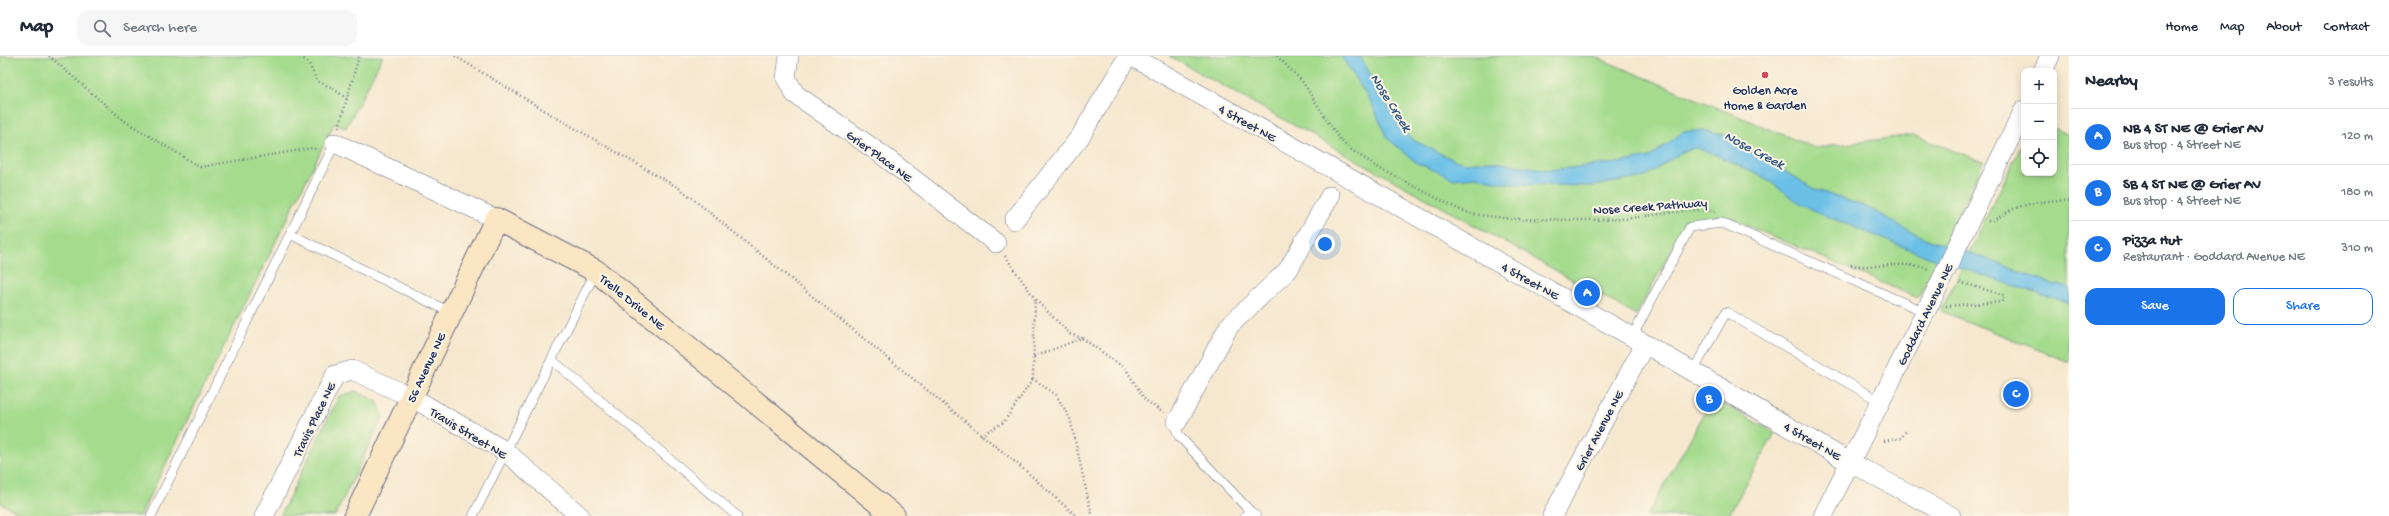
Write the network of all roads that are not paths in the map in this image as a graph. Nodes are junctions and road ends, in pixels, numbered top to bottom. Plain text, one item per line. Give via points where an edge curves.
1 (789, 56) edge
2 (1128, 56) edge
3 (1131, 56) edge
4 (2050, 56) edge
5 (2044, 68) edge
6 (2021, 116) edge
7 (333, 149) joint
8 (1330, 196) dead end
9 (496, 219) junction
10 (1014, 220) dead end
11 (292, 235) junction
12 (996, 243) road end
13 (596, 271) junction
14 (1935, 302) junction
15 (450, 312) junction
16 (1638, 341) junction
17 (552, 360) junction
18 (1693, 371) junction
19 (411, 397) junction
20 (1881, 402) junction
21 (1176, 424) joint
22 (505, 451) junction
23 (1851, 463) junction
24 (1250, 514) edge
25 (151, 516) edge
26 (264, 516) edge
27 (355, 516) edge
28 (473, 516) edge
29 (580, 516) edge
30 (737, 516) edge
31 (894, 516) edge
32 (1552, 516) edge
33 (1822, 516) edge
34 (1951, 516) edge

1 - 12 street, Grier Place NE via 786,78 795,94 881,154
2 - 10 street via 1080,137
3 - 16 street, 4 Street NE
4 - 5 street
6 - 14 street, Goddard Avenue NE, bridge via 1964,232
7 - 9 street, Trelle Drive NE
7 - 11 lane
8 - 21 street via 1288,270 1229,326
9 - 13 street, Trelle Drive NE
9 - 15 street, 56 Avenue NE
11 - 15 lane
11 - 25 lane
13 - 17 lane
13 - 31 street, Trelle Drive NE
14 - 16 lane via 1722,223 1690,227
14 - 20 street, Goddard Avenue NE
15 - 19 street, 56 Avenue NE
16 - 18 street, 4 Street NE
16 - 32 street, Grier Avenue NE
17 - 22 lane
17 - 30 lane
18 - 20 lane via 1726,312
18 - 23 street, 4 Street NE
19 - 22 street, Travis Street NE
19 - 26 street, Travis Place NE via 352,370 335,375
19 - 27 street, 56 Avenue NE
20 - 23 street, Goddard Avenue NE
21 - 24 lane via 1179,436
22 - 28 lane
22 - 29 street, Travis Street NE
23 - 33 street, Goddard Avenue NE
23 - 34 street, 4 Street NE

